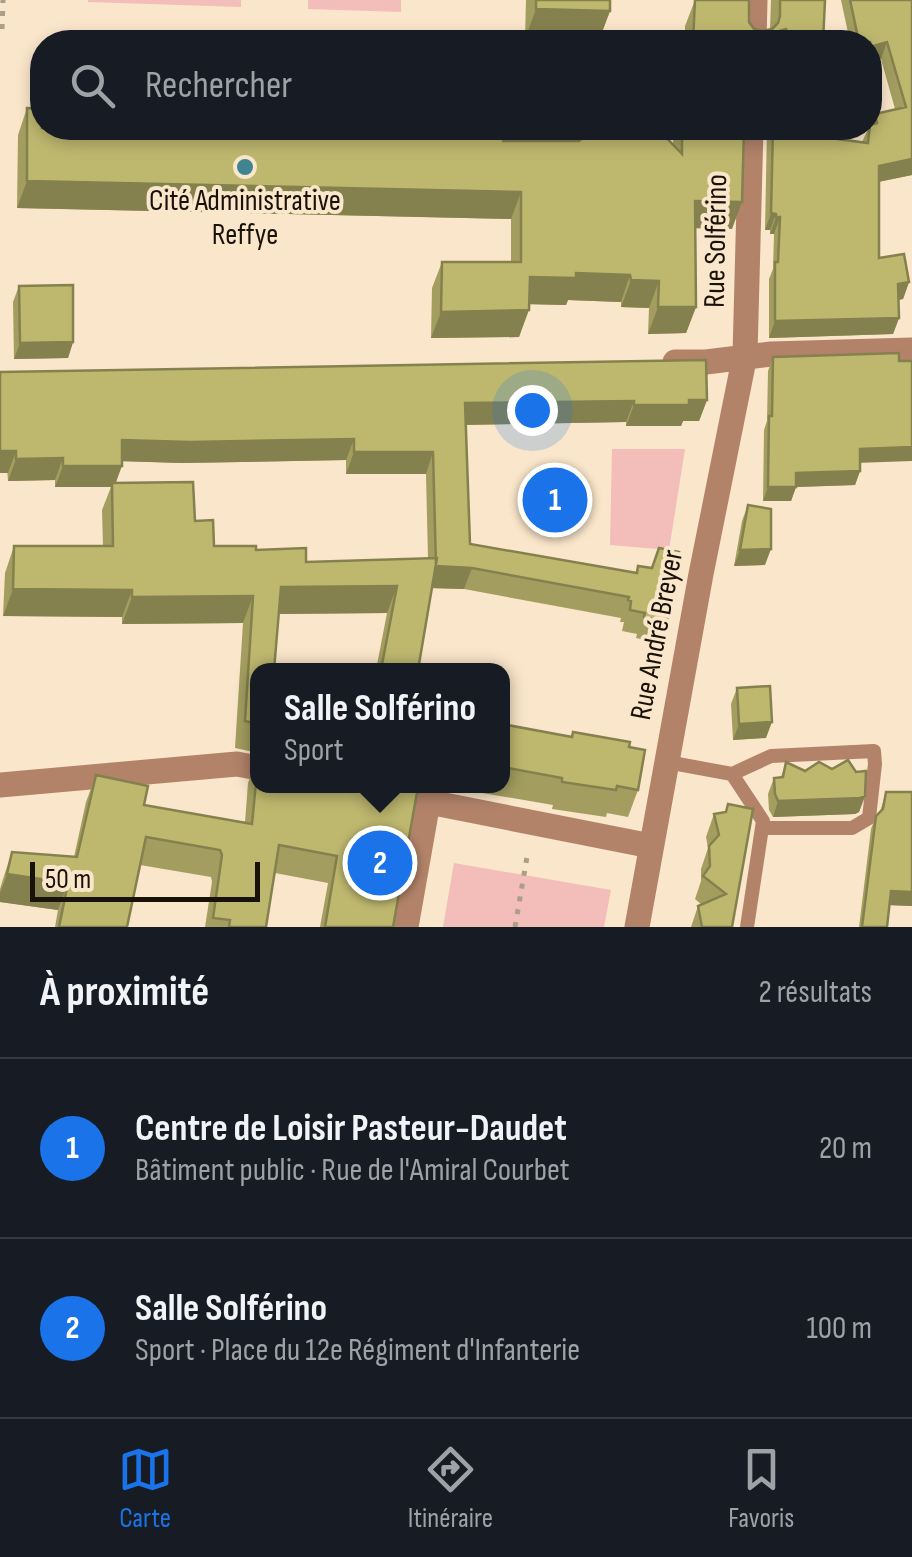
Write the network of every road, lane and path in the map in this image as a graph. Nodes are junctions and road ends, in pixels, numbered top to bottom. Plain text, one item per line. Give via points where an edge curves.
1 (2, 0) edge
2 (755, 0) edge
3 (2, 29) edge
4 (754, 30) edge
5 (752, 140) edge
6 (912, 350) edge
7 (745, 356) junction
8 (646, 363) edge
9 (667, 762) junction
10 (250, 766) edge
11 (732, 774) junction
12 (0, 785) edge
13 (383, 793) edge
14 (428, 802) junction
15 (533, 823) junction
16 (762, 828) junction
17 (652, 846) junction
18 (406, 927) edge
19 (515, 927) edge
20 (637, 927) edge
21 (747, 927) edge

1 - 3 path
2 - 4 street
5 - 7 street, Rue Solférino
6 - 7 street
7 - 8 street
7 - 9 street, Rue André Breyer
9 - 11 lane
9 - 17 street, Rue André Breyer
10 - 12 street
11 - 16 lane
11 - 16 lane via 771,756 874,752 869,818 852,828
13 - 14 street
14 - 15 street
14 - 18 street
15 - 17 street
15 - 19 path
16 - 21 lane
17 - 20 street, Rue André Breyer

